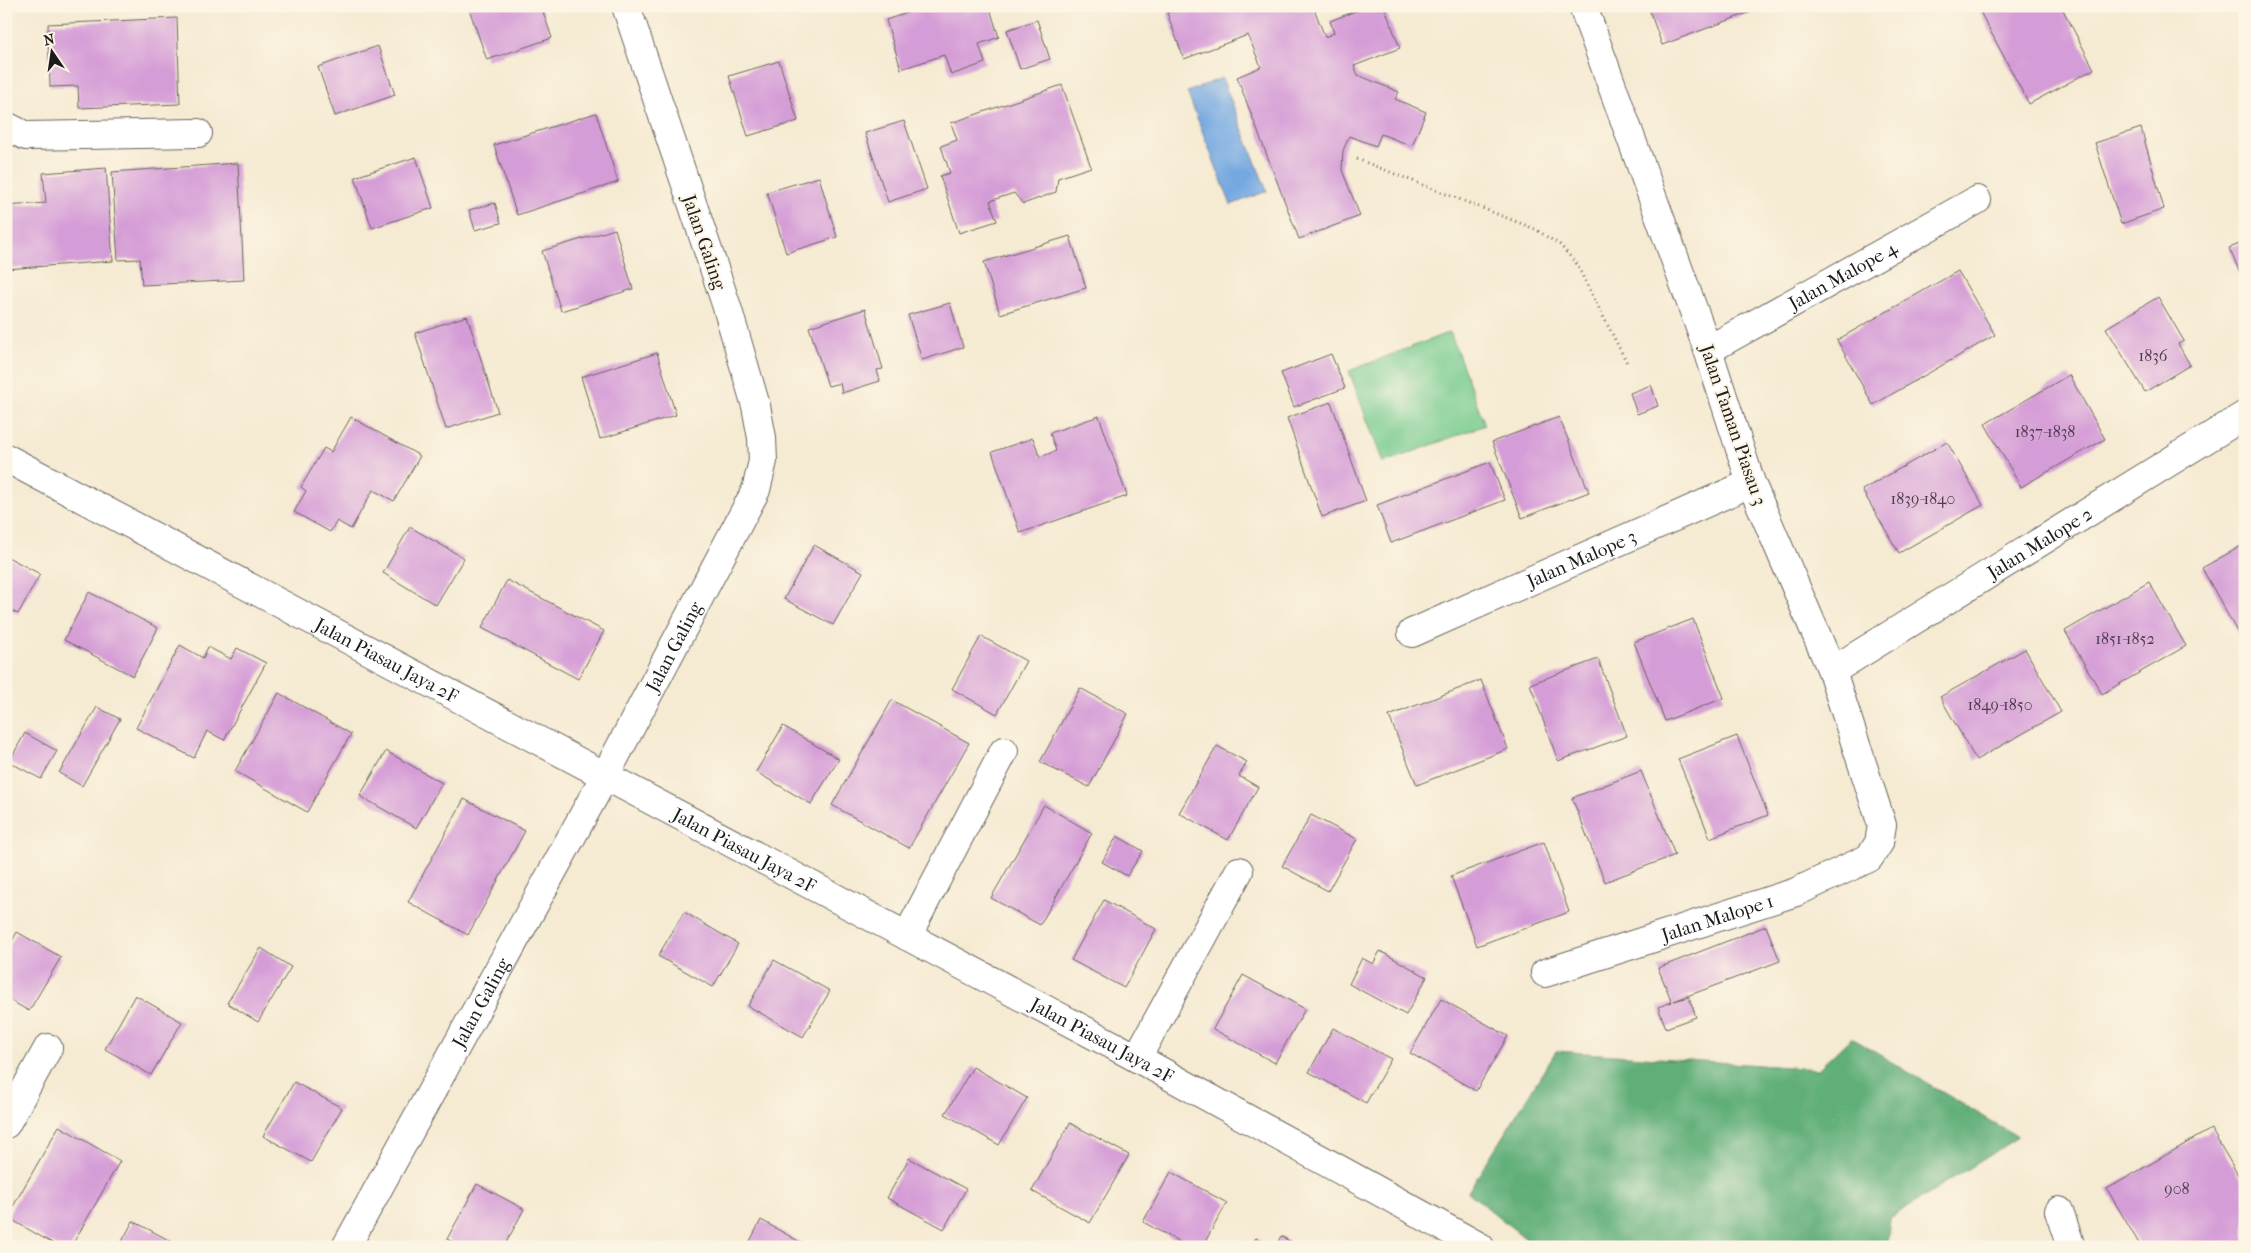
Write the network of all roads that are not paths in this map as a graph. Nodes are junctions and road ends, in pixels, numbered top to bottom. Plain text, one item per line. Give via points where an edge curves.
1 (626, 6) edge
2 (1583, 6) edge
3 (6, 126) edge
4 (198, 133) dead end
5 (1977, 200) dead end
6 (1708, 350) junction
7 (2245, 415) edge
8 (6, 458) edge
9 (1751, 482) junction
10 (1412, 633) dead end
11 (1832, 671) junction
12 (1004, 751) dead end
13 (605, 776) junction
14 (1879, 843) joint
15 (1239, 871) dead end
16 (907, 936) junction
17 (1545, 973) dead end
18 (48, 1048) dead end
19 (1137, 1058) junction
20 (6, 1124) edge
21 (2059, 1211) dead end
22 (346, 1247) edge
23 (1480, 1247) edge
24 (2071, 1247) edge

1 - 13 street, Jalan Galing via 727,307 756,406 763,460 756,490
2 - 6 street, Jalan Taman Piasau 3
3 - 4 street via 26,136
5 - 6 street, Jalan Malope 4
6 - 9 street, Jalan Taman Piasau 3
7 - 11 street, Jalan Malope 2
8 - 13 street, Jalan Piasau Jaya 2F
9 - 10 street, Jalan Malope 3
9 - 11 street, Jalan Taman Piasau 3
11 - 14 street, Jalan Taman Piasau 3 via 1882,825
12 - 16 street
13 - 16 street, Jalan Piasau Jaya 2F
13 - 22 street, Jalan Galing
14 - 17 street, Jalan Malope 1 via 1869,858 1796,892
15 - 19 street
16 - 19 street, Jalan Piasau Jaya 2F
18 - 20 street
19 - 23 street, Jalan Piasau Jaya 2F
21 - 24 street

